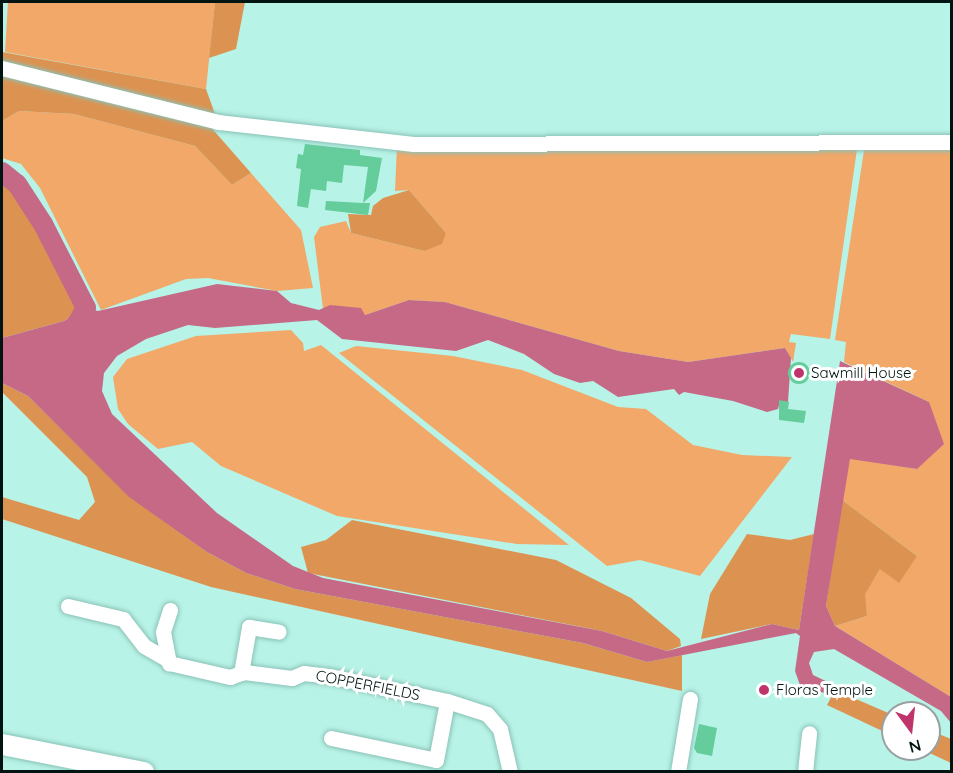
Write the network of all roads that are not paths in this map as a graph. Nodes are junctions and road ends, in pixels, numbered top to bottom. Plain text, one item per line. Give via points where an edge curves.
1 (2, 68) edge
2 (951, 142) edge
3 (68, 606) dead end
4 (170, 610) dead end
5 (279, 632) dead end
6 (165, 658) junction
7 (241, 672) junction
8 (690, 699) dead end
9 (447, 701) junction
10 (809, 733) dead end
11 (331, 738) dead end
12 (2, 744) edge
13 (143, 771) edge
14 (510, 771) edge
15 (678, 771) edge
16 (805, 771) edge

1 - 2 street via 218,122 413,144
3 - 6 street, COPPERFIELDS via 123,619 144,646
4 - 6 street via 163,632
5 - 7 street via 249,627
6 - 7 street, COPPERFIELDS via 169,663 224,675
7 - 9 street, COPPERFIELDS via 330,676
8 - 15 street
9 - 11 street via 436,760
9 - 14 street, COPPERFIELDS via 487,714 507,748
10 - 16 street
12 - 13 highway

